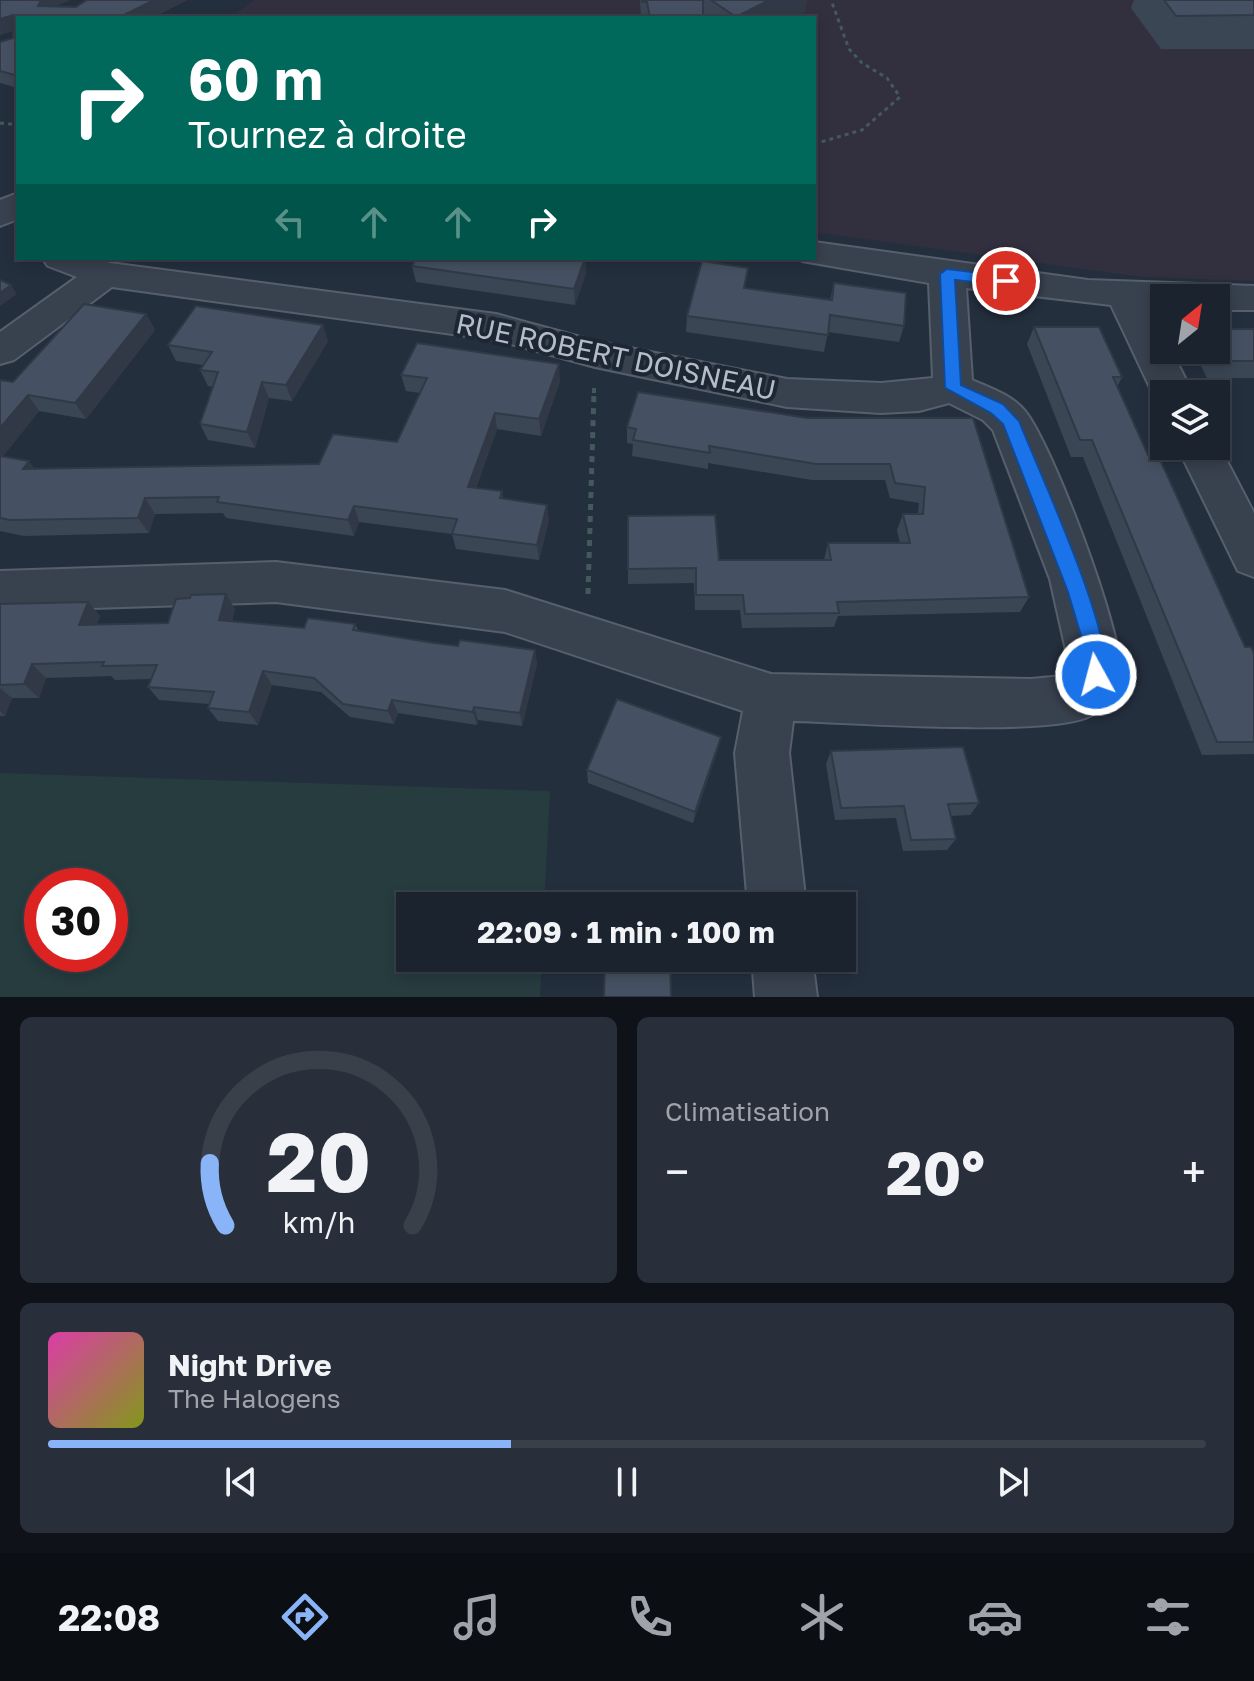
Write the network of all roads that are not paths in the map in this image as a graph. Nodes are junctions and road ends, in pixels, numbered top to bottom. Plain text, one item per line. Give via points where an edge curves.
1 (816, 253) edge
2 (66, 260) edge
3 (105, 274) junction
4 (947, 274) junction
5 (1124, 295) junction
6 (1254, 298) edge
7 (0, 351) edge
8 (1166, 380) edge
9 (953, 388) junction
10 (1205, 460) edge
11 (1254, 558) edge
12 (0, 591) edge
13 (771, 697) junction
14 (776, 892) edge
15 (783, 972) edge
16 (786, 997) edge

1 - 4 street
2 - 3 street, RUE ROBERT DOISNEAU
3 - 7 street
3 - 9 street, RUE ROBERT DOISNEAU via 496,327 595,354 787,393 881,398
4 - 5 street
4 - 9 street
5 - 6 street
5 - 8 street
9 - 13 street via 1010,421 1078,592 1096,675 1076,698 1031,703
10 - 11 street
12 - 13 street via 276,582 505,611
13 - 14 street via 762,753
15 - 16 street

